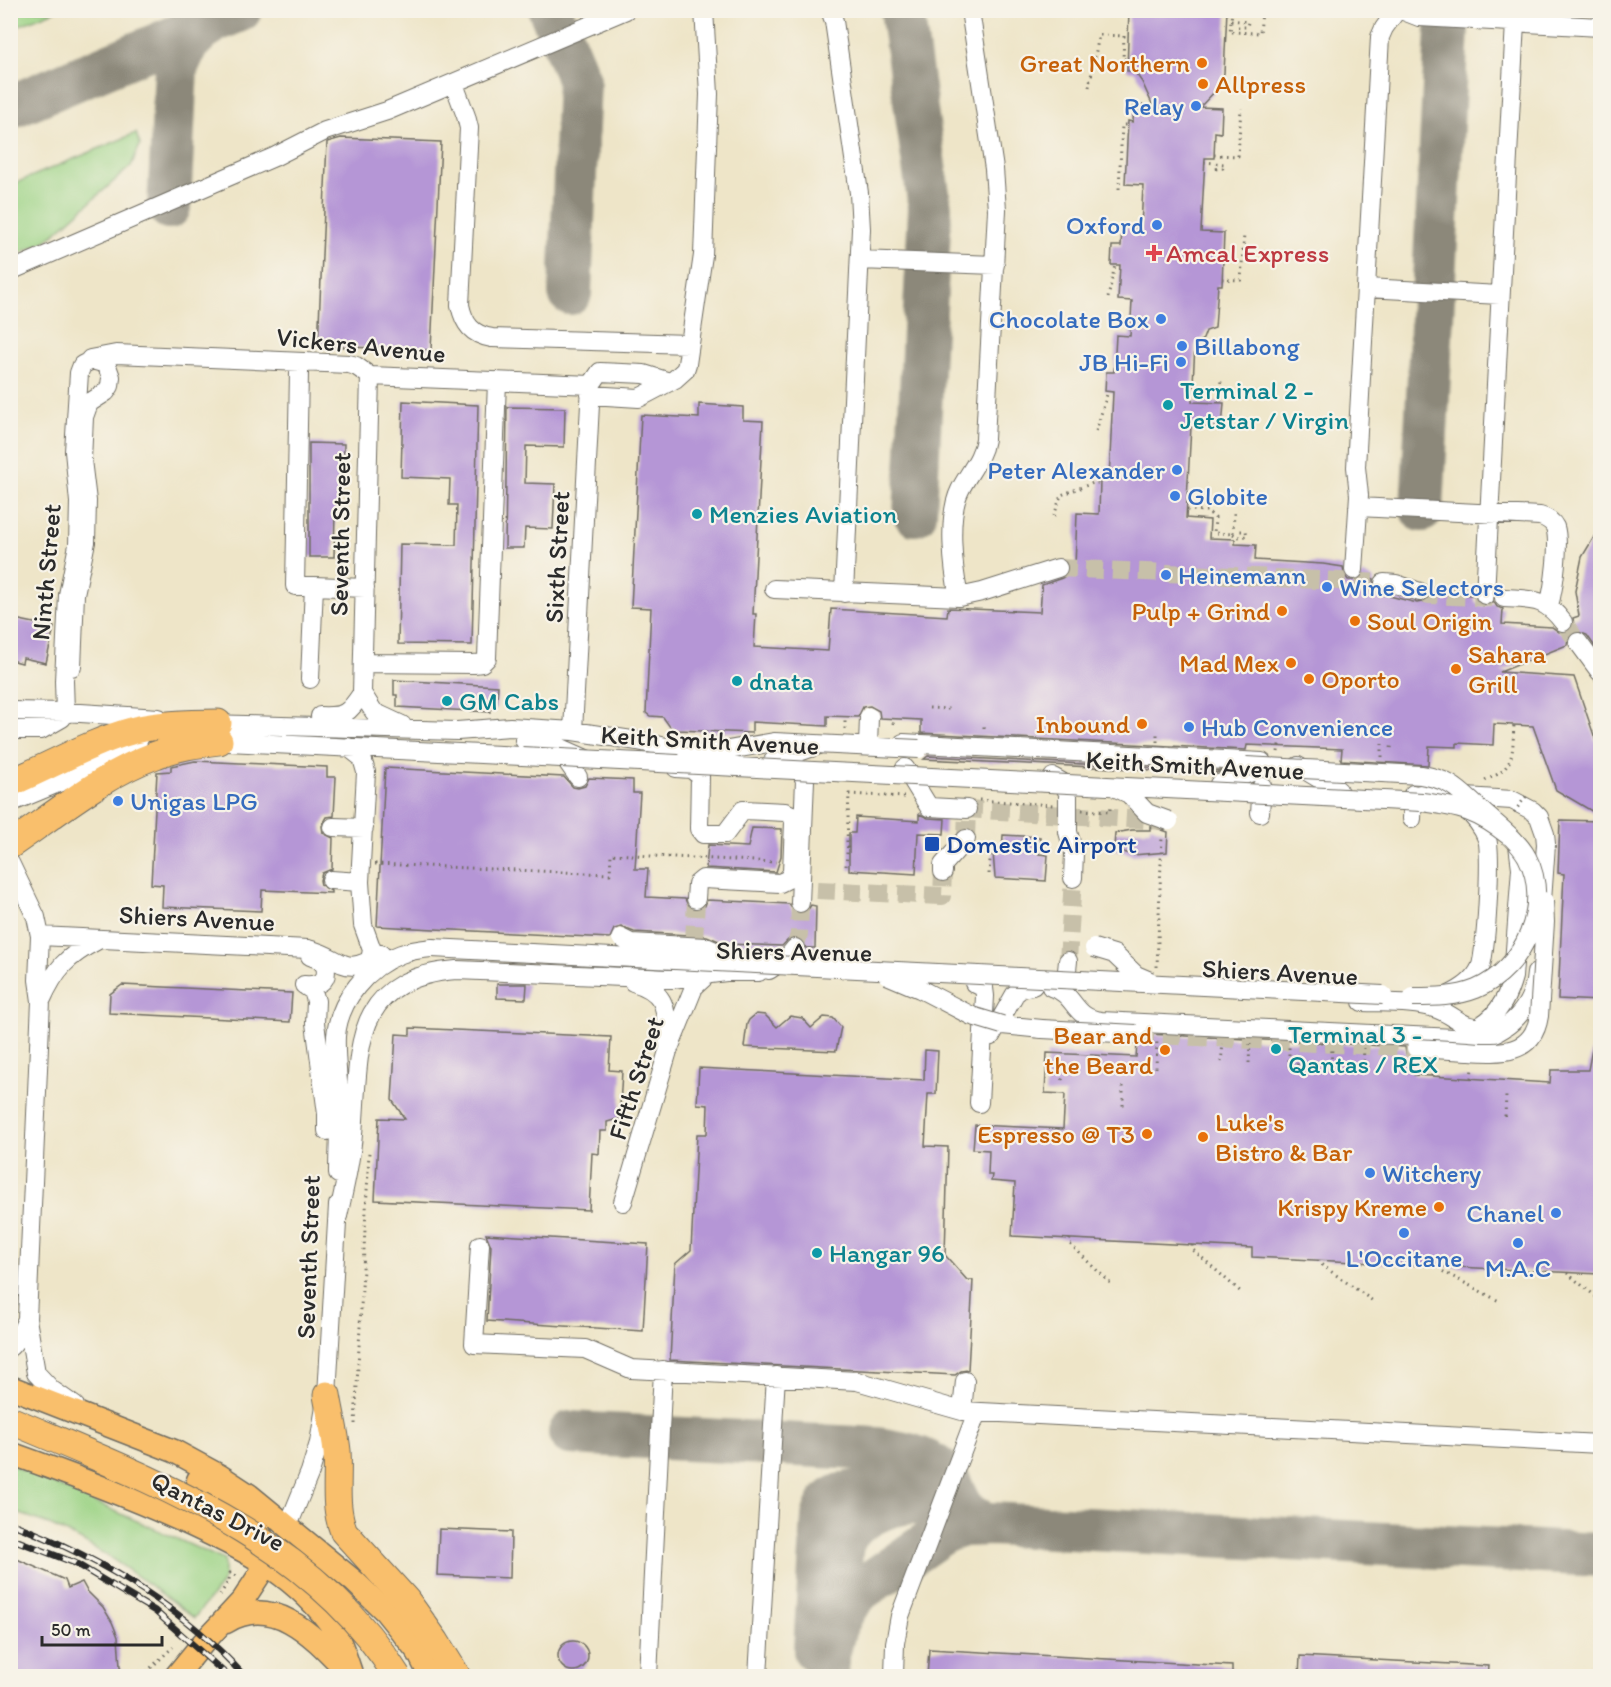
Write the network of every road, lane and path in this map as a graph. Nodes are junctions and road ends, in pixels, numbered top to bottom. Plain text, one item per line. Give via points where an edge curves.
1 (626, 10) edge
2 (704, 10) edge
3 (830, 10) edge
4 (970, 10) edge
5 (1232, 10) edge
6 (1399, 10) edge
7 (1262, 12) dead end
8 (1231, 20) junction
9 (1515, 22) junction
10 (1238, 27) dead end
11 (1600, 27) edge
12 (1127, 59) dead end
13 (454, 84) junction
14 (1089, 87) dead end
15 (1241, 108) dead end
16 (1127, 125) dead end
17 (1214, 155) dead end
18 (1204, 162) dead end
19 (1214, 169) dead end
20 (1119, 189) dead end
21 (1244, 234) dead end
22 (860, 260) junction
23 (995, 265) junction
24 (1115, 265) dead end
25 (10, 271) edge
26 (1222, 279) dead end
27 (1366, 288) junction
28 (1500, 295) junction
29 (1108, 298) dead end
30 (689, 344) junction
31 (86, 362) junction
32 (299, 372) dead end
33 (370, 376) junction
34 (1221, 379) dead end
35 (497, 381) junction
36 (670, 382) junction
37 (591, 390) junction
38 (1108, 391) dead end
39 (1220, 401) dead end
40 (1096, 431) dead end
41 (1100, 483) dead end
42 (1358, 507) junction
43 (1186, 510) dead end
44 (1234, 513) dead end
45 (1489, 513) junction
46 (1054, 516) dead end
47 (1238, 531) dead end
48 (1233, 534) junction
49 (1058, 568) tunnel mouth
50 (1354, 570) dead end
51 (1384, 583) tunnel mouth
52 (314, 586) junction
53 (365, 588) junction
54 (774, 589) dead end
55 (1420, 592) tunnel mouth
56 (844, 593) junction
57 (1485, 595) dead end
58 (959, 597) junction
59 (1504, 598) tunnel mouth
60 (1549, 605) junction
61 (1563, 622) tunnel mouth
62 (1578, 642) tunnel mouth
63 (363, 663) junction
64 (72, 667) dead end
65 (1600, 672) edge
66 (310, 679) dead end
67 (362, 693) junction
68 (929, 708) dead end
69 (949, 709) dead end
70 (10, 711) edge
71 (65, 712) junction
72 (869, 717) dead end
73 (894, 718) dead end
74 (984, 723) dead end
75 (250, 724) junction
76 (893, 724) dead end
77 (1514, 725) dead end
78 (984, 728) dead end
79 (412, 729) junction
80 (1107, 729) dead end
81 (10, 730) edge
82 (457, 731) junction
83 (573, 731) junction
84 (219, 732) junction
85 (1107, 734) dead end
86 (556, 745) junction
87 (868, 746) junction
88 (348, 747) junction
89 (919, 749) dead end
90 (780, 762) junction
91 (654, 763) junction
92 (1246, 765) dead end
93 (1289, 765) junction
94 (905, 768) junction
95 (1049, 775) junction
96 (578, 777) dead end
97 (10, 783) edge
98 (1219, 784) junction
99 (1105, 786) junction
100 (1262, 786) junction
101 (1470, 793) junction
102 (1339, 794) junction
103 (1413, 794) junction
104 (1528, 794) dead end
105 (1432, 796) junction
106 (10, 803) edge
107 (968, 809) dead end
108 (1514, 812) dead end
109 (1260, 813) dead end
110 (1412, 819) dead end
111 (1174, 821) dead end
112 (333, 827) dead end
113 (364, 828) junction
114 (1509, 836) junction
115 (966, 839) tunnel mouth
116 (18, 840) edge
117 (848, 843) dead end
118 (997, 852) dead end
119 (1528, 860) junction
120 (792, 862) junction
121 (10, 863) edge
122 (846, 866) dead end
123 (943, 872) tunnel mouth
124 (361, 873) junction
125 (989, 874) dead end
126 (1073, 878) tunnel mouth
127 (331, 880) dead end
128 (1165, 880) dead end
129 (806, 897) tunnel mouth
130 (696, 899) tunnel mouth
131 (40, 936) junction
132 (621, 938) dead end
133 (99, 940) junction
134 (694, 943) tunnel mouth
135 (269, 947) junction
136 (432, 948) junction
137 (795, 948) tunnel mouth
138 (1094, 948) dead end
139 (371, 961) junction
140 (1068, 961) tunnel mouth
141 (743, 963) junction
142 (865, 969) junction
143 (765, 972) junction
144 (707, 975) junction
145 (1157, 976) junction
146 (617, 978) junction
147 (672, 979) junction
148 (974, 983) junction
149 (1047, 986) junction
150 (356, 987) junction
151 (41, 1000) junction
152 (1400, 1004) junction
153 (1515, 1019) junction
154 (1476, 1028) junction
155 (1136, 1034) tunnel mouth
156 (1450, 1038) junction
157 (1223, 1039) dead end
158 (1290, 1042) dead end
159 (1332, 1044) dead end
160 (1416, 1048) tunnel mouth
161 (668, 1051) junction
162 (982, 1054) junction
163 (1221, 1062) dead end
164 (1289, 1067) dead end
165 (1331, 1070) dead end
166 (1123, 1086) dead end
167 (1506, 1096) dead end
168 (979, 1103) dead end
169 (1123, 1107) dead end
170 (1505, 1116) dead end
171 (370, 1151) dead end
172 (623, 1202) dead end
173 (338, 1216) junction
174 (1070, 1239) dead end
175 (480, 1245) dead end
176 (1192, 1245) dead end
177 (1319, 1260) dead end
178 (1442, 1266) dead end
179 (1567, 1273) dead end
180 (1110, 1283) dead end
181 (1242, 1293) dead end
182 (1600, 1300) edge
183 (1373, 1301) dead end
184 (1499, 1301) dead end
185 (27, 1319) junction
186 (10, 1347) edge
187 (663, 1371) junction
188 (776, 1376) junction
189 (964, 1381) dead end
190 (10, 1387) edge
191 (327, 1395) junction
192 (970, 1411) junction
193 (10, 1420) edge
194 (101, 1422) junction
195 (355, 1426) dead end
196 (1600, 1444) edge
197 (10, 1453) edge
198 (296, 1533) junction
199 (268, 1564) junction
200 (221, 1624) junction
201 (182, 1668) edge
202 (166, 1677) edge
203 (352, 1677) edge
204 (397, 1677) edge
205 (430, 1677) edge
206 (457, 1677) edge
207 (648, 1677) edge
208 (758, 1677) edge
209 (894, 1677) edge

1 - 13 street
2 - 30 street via 709,94 703,255
3 - 22 street via 859,194
4 - 23 street via 995,186
5 - 8 path
6 - 9 street via 1419,17
6 - 27 street via 1380,37
7 - 8 path via 1260,33 1230,32
8 - 10 path via 1248,22 1245,27
9 - 11 street
9 - 28 street
12 - 14 path via 1123,59 1124,36 1099,35
13 - 25 street via 325,131 274,157
13 - 30 street via 469,128 460,305 466,324 481,336 492,338
15 - 17 path via 1238,156
16 - 20 path via 1122,125
18 - 19 path via 1224,165
21 - 26 path via 1241,280
22 - 23 street
22 - 56 street
23 - 58 street via 985,439 981,456 959,492 954,522 952,560
24 - 29 path
27 - 28 street
27 - 42 street via 1356,467
28 - 45 street
30 - 36 street via 685,370
31 - 33 street, Vickers Avenue via 116,354 338,364 356,366
31 - 64 street via 102,363 111,377 106,392 89,403 84,417 86,542 75,594
31 - 71 street, Ninth Street via 80,369 74,451 78,536 68,595
32 - 52 street via 295,586
33 - 35 street, Vickers Avenue
33 - 53 street, Seventh Street
34 - 39 path
35 - 37 street, Vickers Avenue
35 - 63 street via 487,658 474,664
36 - 37 street, Vickers Avenue via 639,398
36 - 37 street via 644,374 600,372
37 - 83 street, Sixth Street
38 - 40 path
41 - 46 path via 1060,495
42 - 45 street
42 - 50 street
43 - 48 path via 1207,511 1215,518 1214,533
44 - 48 path
45 - 57 street
45 - 60 street via 1540,516 1554,526 1554,590
47 - 48 path via 1246,531 1248,536
49 - 58 street
51 - 55 street
52 - 53 street
52 - 66 street
53 - 63 street, Seventh Street
54 - 56 street
56 - 58 street
59 - 60 street
60 - 61 street
62 - 65 street
63 - 67 street, Seventh Street
67 - 75 street via 351,710 340,716
67 - 79 street via 374,712
68 - 69 path
70 - 71 street, Keith Smith Avenue
71 - 75 street, Keith Smith Avenue via 161,718 215,713
71 - 81 street via 41,730
72 - 87 street, bridge
73 - 76 path
74 - 78 path
75 - 79 street, Keith Smith Avenue
75 - 84 street, Keith Smith Avenue
77 - 101 path via 1512,759 1503,771
79 - 82 street, Keith Smith Avenue
80 - 85 path
82 - 83 street, Keith Smith Avenue via 510,727
82 - 86 street
83 - 90 street, Keith Smith Avenue via 718,758
84 - 88 street, Keith Smith Avenue
84 - 97 highway via 185,723 134,730
84 - 106 street, Keith Smith Avenue via 184,726 147,736
84 - 116 highway via 133,764
86 - 96 street
86 - 120 street via 596,763 694,770 701,781 699,829 706,835 725,834 743,810 789,813 794,822
87 - 89 street, bridge
87 - 91 street, bridge via 774,742
88 - 91 street, Keith Smith Avenue, bridge
88 - 113 street via 365,764
90 - 93 street via 825,743 845,740
90 - 94 street, Keith Smith Avenue
90 - 129 street via 799,768 806,780
91 - 99 street, Keith Smith Avenue, bridge
92 - 93 street, bridge
93 - 98 street
93 - 101 street via 1420,770 1449,776
93 - 102 street, bridge
93 - 114 street, bridge via 1439,777
94 - 95 street, Keith Smith Avenue
94 - 107 street via 929,807
95 - 98 street, Keith Smith Avenue
95 - 126 street via 1062,782 1068,793
98 - 100 street, Keith Smith Avenue
99 - 102 street, Keith Smith Avenue, bridge
99 - 111 street, bridge via 1125,792 1147,813
100 - 102 street, Keith Smith Avenue
100 - 109 street
101 - 105 street, Keith Smith Avenue
101 - 153 street, Keith Smith Avenue via 1523,805 1539,818 1545,834 1536,980 1530,999
101 - 154 street via 1504,822 1514,836 1521,867 1511,986 1492,1017
102 - 103 street, Keith Smith Avenue
102 - 114 street, Keith Smith Avenue, bridge via 1446,805 1482,816
103 - 105 street, Keith Smith Avenue
103 - 110 street
104 - 108 path, bridge
105 - 152 street via 1469,813 1486,837 1489,861 1483,960 1473,979 1456,992 1433,1000
112 - 113 street
113 - 124 street
114 - 119 street, Shiers Avenue, bridge
115 - 123 street via 943,865
117 - 122 path
118 - 125 path via 997,847 991,847
119 - 145 street, Shiers Avenue, bridge via 1536,889 1529,934 1507,968 1474,990 1413,997
119 - 160 street, bridge via 1540,884 1545,909 1536,1030 1518,1047 1501,1053
120 - 124 path via 611,854 610,874
120 - 130 street via 790,876 780,883 703,879 697,884
121 - 131 street via 36,917
124 - 127 street
124 - 139 street via 363,925 372,950
128 - 145 path via 1160,880
131 - 133 street, Shiers Avenue
131 - 151 street
132 - 141 street, bridge via 631,943 705,947
133 - 135 street, Shiers Avenue
133 - 151 street via 63,963
134 - 147 street via 691,966 685,974
135 - 139 street, Shiers Avenue via 318,951 348,967
135 - 173 street via 311,957 326,966 322,983 304,985 313,991 316,1001 315,1023
136 - 139 street via 393,949
136 - 141 street, Shiers Avenue, bridge
136 - 150 street, Seventh Street via 399,955
137 - 143 street
138 - 145 street, bridge via 1114,954 1136,975
139 - 150 street, Seventh Street
140 - 149 street via 1066,980
141 - 142 street, Shiers Avenue, bridge
142 - 145 street, Shiers Avenue, bridge
142 - 155 street, bridge via 892,977 972,1016 1002,1025
143 - 144 street, Shiers Avenue
143 - 148 street, Shiers Avenue
144 - 147 street, Shiers Avenue
144 - 161 street, Fifth Street via 694,987
146 - 147 street, Shiers Avenue
146 - 161 street via 646,986 660,997 666,1010
146 - 173 street, Shiers Avenue via 456,970 422,975 388,993 373,1010 362,1040 353,1137
148 - 149 street, Shiers Avenue
148 - 162 street via 985,992
149 - 152 street, Shiers Avenue
149 - 156 street via 1064,992 1084,1017 1101,1021
149 - 162 street via 1018,990
150 - 173 street, Seventh Street via 342,1009 336,1035
151 - 185 street
152 - 154 street via 1438,1010
153 - 154 street
153 - 156 street via 1487,1037
154 - 156 street
157 - 163 path
158 - 164 path
159 - 165 path
161 - 172 street, Fifth Street
162 - 168 street
166 - 169 path
167 - 170 path
171 - 195 path
173 - 191 street, Seventh Street
174 - 180 path
175 - 187 street via 474,1344 585,1349 631,1369
176 - 181 path
177 - 183 path
178 - 184 path via 1442,1271
179 - 182 path
185 - 186 street
185 - 194 street via 36,1373 52,1390
187 - 188 street
187 - 207 street
188 - 192 street via 857,1381
188 - 208 street
189 - 192 street
190 - 194 main road, Qantas Drive
191 - 198 street, Seventh Street
191 - 206 highway via 337,1453 339,1519 344,1532 406,1600
192 - 196 street
192 - 209 street via 900,1616
193 - 204 highway, bridge via 150,1480 272,1547 338,1601
194 - 198 main road, Qantas Drive via 197,1462 249,1495
194 - 199 main road via 234,1504 258,1529 266,1546
197 - 199 main road, Qantas Drive via 155,1509
198 - 199 main road
198 - 205 main road, Qantas Drive via 385,1611 418,1652
199 - 200 main road
199 - 203 main road, Qantas Drive via 329,1623
200 - 201 main road
200 - 203 main road via 234,1616 254,1612 283,1618 315,1638
201 - 202 main road

